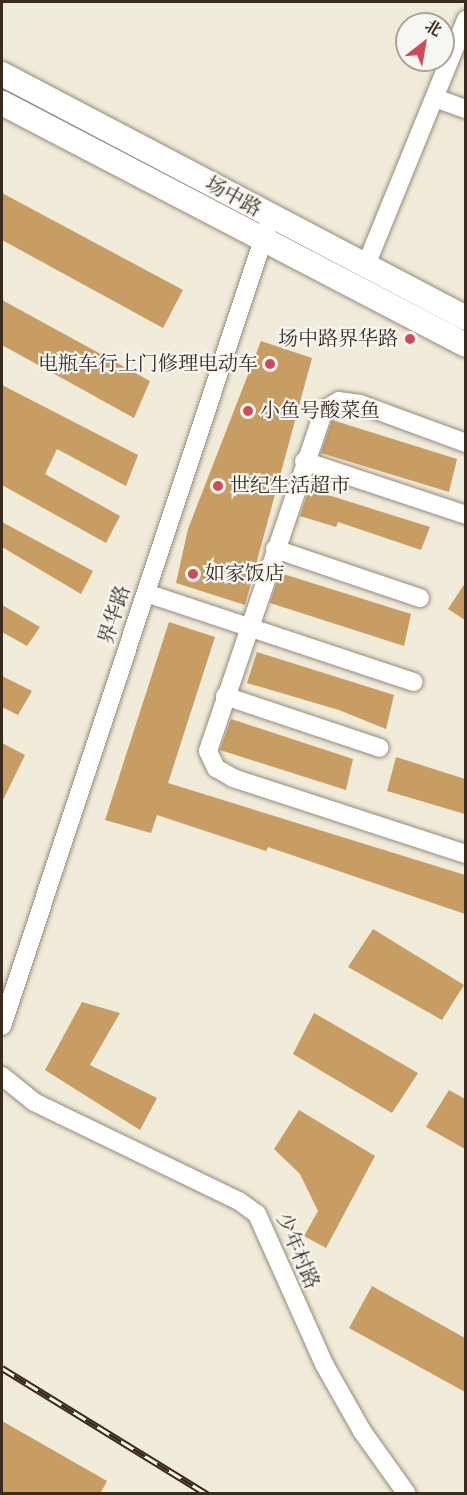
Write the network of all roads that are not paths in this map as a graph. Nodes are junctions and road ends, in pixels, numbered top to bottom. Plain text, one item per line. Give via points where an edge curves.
1 (465, 20) edge
2 (2, 74) edge
3 (435, 98) junction
4 (2, 103) edge
5 (465, 109) edge
6 (271, 217) junction
7 (263, 242) junction
8 (366, 265) junction
9 (465, 318) edge
10 (465, 345) edge
11 (465, 443) edge
12 (304, 461) junction
13 (465, 515) edge
14 (275, 549) junction
15 (146, 592) junction
16 (420, 598) dead end
17 (249, 627) junction
18 (414, 682) dead end
19 (225, 696) junction
20 (380, 748) dead end
21 (465, 854) edge
22 (2, 1026) edge
23 (2, 1076) edge
24 (407, 1494) edge

1 - 3 street
2 - 6 main road, 场中路
3 - 5 street
3 - 8 street
4 - 7 main road, 场中路
6 - 7 street, 界华路
6 - 8 main road, 场中路
7 - 10 main road, 场中路
7 - 15 street, 界华路
8 - 9 main road, 场中路
11 - 12 street via 360,404 339,401 328,406 320,417
12 - 13 street
12 - 14 street
14 - 16 street
14 - 17 street
15 - 17 street
15 - 22 street, 界华路
17 - 18 street
17 - 19 street
19 - 20 street
19 - 21 street via 208,751 212,763 222,772
23 - 24 street, 少年村路 via 34,1102 239,1201 257,1214 324,1364 362,1431

